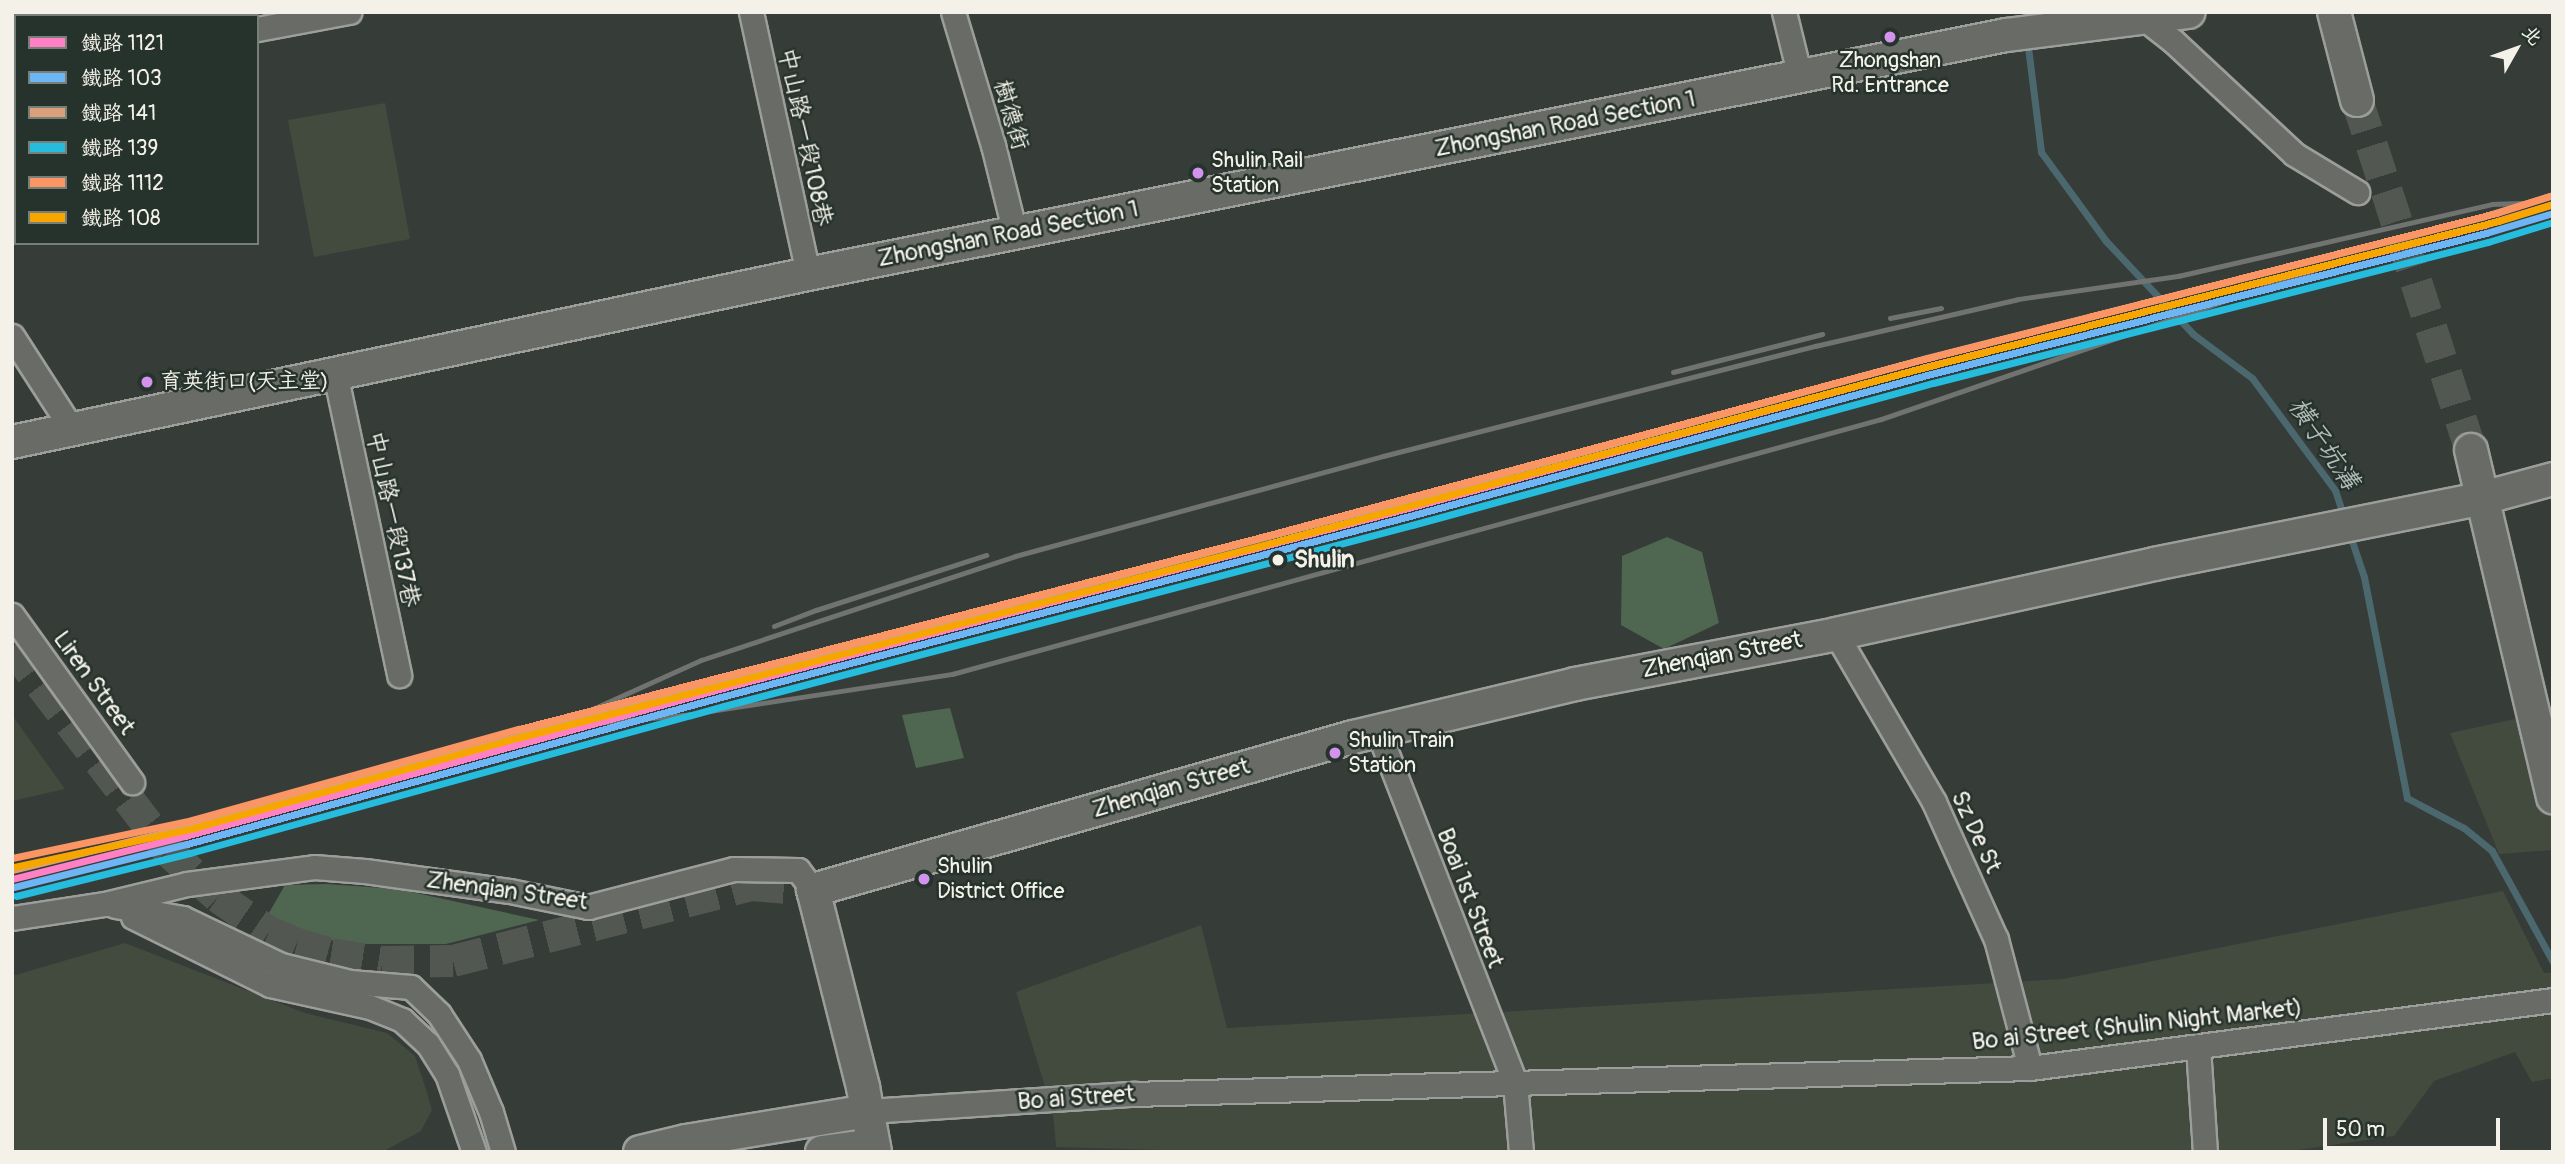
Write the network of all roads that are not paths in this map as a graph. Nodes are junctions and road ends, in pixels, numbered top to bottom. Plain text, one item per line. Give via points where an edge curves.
1 (349, 12) edge
2 (751, 12) edge
3 (953, 12) edge
4 (1784, 12) edge
5 (2189, 12) edge
6 (2333, 12) edge
7 (2149, 16) edge
8 (259, 29) edge
9 (1800, 76) junction
10 (2357, 100) tunnel mouth
11 (2357, 192) dead end
12 (1015, 233) junction
13 (808, 274) junction
14 (12, 336) edge
15 (335, 373) junction
16 (72, 429) junction
17 (12, 442) edge
18 (2471, 450) tunnel mouth
19 (2553, 479) edge
20 (2483, 498) junction
21 (12, 615) edge
22 (1836, 634) junction
23 (399, 675) dead end
24 (1378, 732) junction
25 (132, 782) dead end
26 (2553, 797) edge
27 (813, 890) junction
28 (105, 904) junction
29 (12, 918) edge
30 (2546, 1001) edge
31 (2198, 1047) junction
32 (2030, 1068) junction
33 (1515, 1083) junction
34 (868, 1111) junction
35 (874, 1148) edge
36 (474, 1152) edge
37 (503, 1152) edge
38 (640, 1152) edge
39 (822, 1152) edge
40 (1521, 1152) edge
41 (2205, 1152) edge

1 - 8 street
2 - 13 street, 中山路一段108巷
3 - 12 street, 樹德街
4 - 9 street
5 - 7 main road, Zhongshan Road Section 1
6 - 10 main road
7 - 9 main road, Zhongshan Road Section 1 via 2020,33
7 - 11 street via 2294,154
9 - 12 main road, Zhongshan Road Section 1
12 - 13 main road, Zhongshan Road Section 1
13 - 15 main road, Zhongshan Road Section 1
14 - 16 street
15 - 16 main road, Zhongshan Road Section 1
15 - 23 street, 中山路一段137巷
16 - 17 main road, Zhongshan Road Section 1
18 - 20 main road
19 - 20 main road, Zhenqian Street
20 - 22 main road, Zhenqian Street
20 - 26 main road
21 - 25 street, Liren Street
22 - 24 main road, Zhenqian Street via 1575,684
22 - 32 street, Sz De St via 1934,802 1996,939
24 - 27 main road, Zhenqian Street
24 - 33 street, Boai 1st Street
27 - 28 street, Zhenqian Street via 798,870 734,869 587,907 510,891 314,867 187,884
27 - 34 main road
28 - 29 street, Zhenqian Street
28 - 36 street via 270,985 370,1007 402,1020 428,1044 447,1074
28 - 37 street via 183,918 281,965 351,982 411,987 439,1014 469,1060
30 - 31 street, Bo ai Street (Shulin Night Market)
31 - 32 street, Bo ai Street (Shulin Night Market)
31 - 41 street
32 - 33 street, Bo ai Street (Shulin Night Market)
33 - 34 street, Bo ai Street via 1133,1094
33 - 40 street, Boai 1st Street
34 - 35 main road
34 - 38 main road, Bo ai Street
35 - 39 main road

